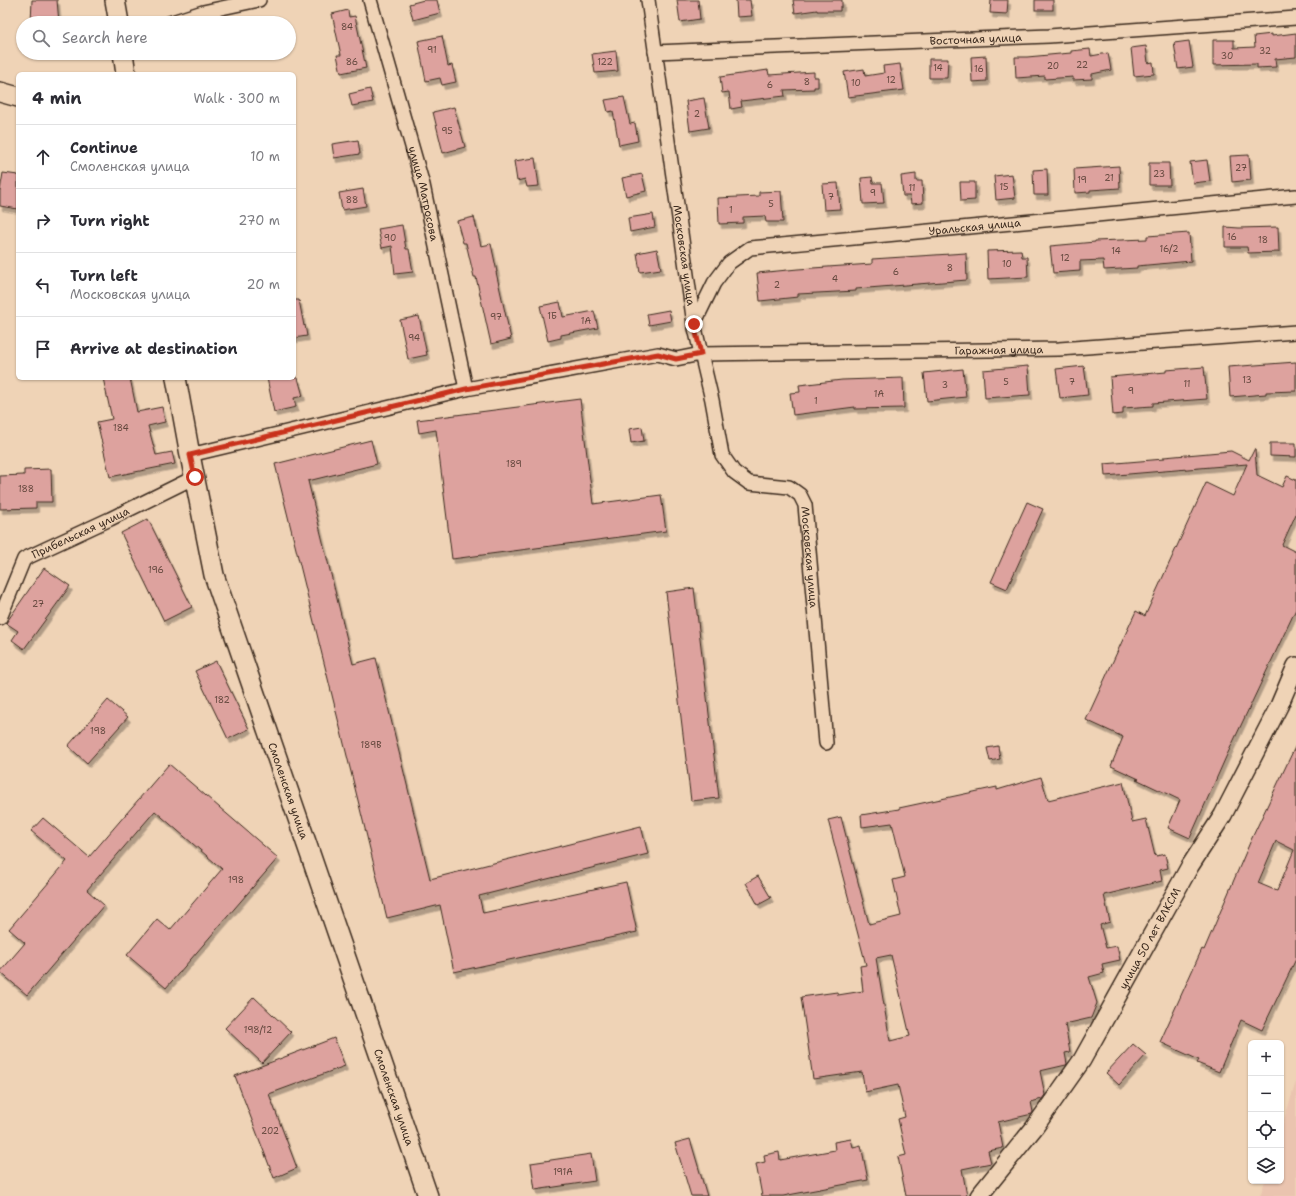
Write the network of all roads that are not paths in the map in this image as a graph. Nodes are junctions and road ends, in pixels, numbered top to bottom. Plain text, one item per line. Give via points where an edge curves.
1 (115, 0) edge
2 (259, 0) edge
3 (370, 0) edge
4 (648, 0) edge
5 (118, 16) edge
6 (191, 16) edge
7 (1296, 18) edge
8 (655, 52) junction
9 (124, 60) edge
10 (126, 72) edge
11 (0, 92) edge
12 (16, 96) edge
13 (1296, 196) edge
14 (694, 324) junction
15 (1296, 332) edge
16 (701, 354) junction
17 (176, 380) edge
18 (466, 389) junction
19 (190, 455) junction
20 (195, 477) junction
21 (0, 618) edge
22 (1296, 666) edge
23 (826, 743) dead end
24 (428, 1196) edge
25 (979, 1196) edge

1 - 5 main road
2 - 6 street
3 - 18 street, улица Матросова via 423,185
4 - 8 street, Московская улица
7 - 8 street, Восточная улица via 1049,36
8 - 14 street, Московская улица
9 - 10 main road
11 - 12 main road
13 - 14 street, Уральская улица via 750,248 730,263 714,283
14 - 16 street, Московская улица
15 - 16 street, Гаражная улица via 1059,349
16 - 18 street, Гаражная улица via 676,359 658,354
16 - 23 street, Московская улица via 722,455 734,472 749,483 789,487 800,494 805,505
17 - 19 main road, Смоленская улица
18 - 19 street, Гаражная улица
19 - 20 main road, Смоленская улица
20 - 21 street, Прибельская улица via 24,559
20 - 24 main road, Смоленская улица via 214,575
22 - 25 street, улица 50 лет ВЛКСМ via 1279,706 1223,815 1190,866 1082,1060 1034,1128

